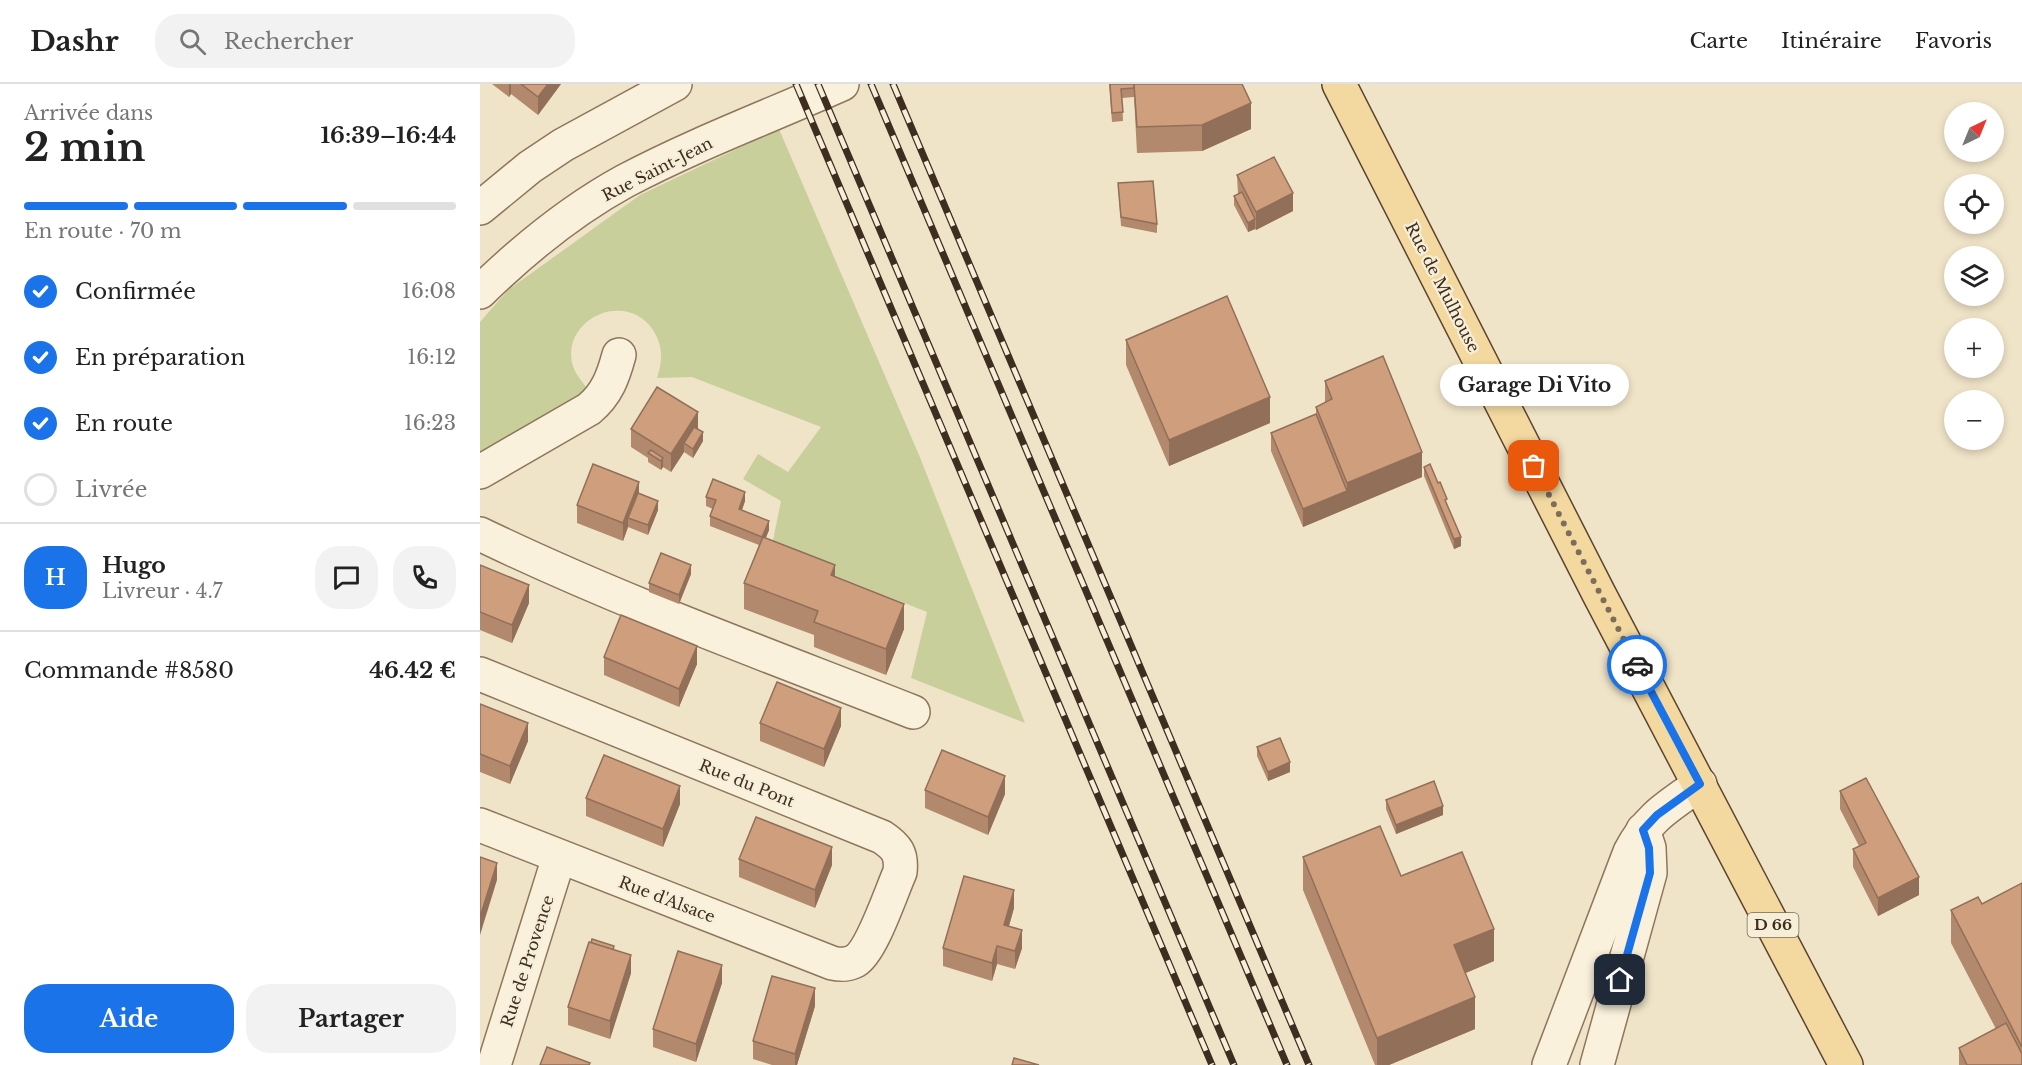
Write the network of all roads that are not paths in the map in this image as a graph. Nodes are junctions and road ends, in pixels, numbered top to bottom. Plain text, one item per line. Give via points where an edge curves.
1 (675, 84) edge
2 (842, 84) edge
3 (1339, 84) edge
4 (480, 208) edge
5 (480, 292) edge
6 (619, 355) dead end
7 (480, 472) edge
8 (480, 534) edge
9 (480, 674) edge
10 (913, 712) dead end
11 (1700, 784) junction
12 (480, 825) edge
13 (1643, 830) junction
14 (559, 856) junction
15 (854, 961) joint
16 (494, 1065) edge
17 (1549, 1065) edge
18 (1597, 1065) edge
19 (1846, 1065) edge

1 - 4 street via 563,145
2 - 5 street, Rue Saint-Jean via 699,145 623,183 537,242
3 - 11 main road, Rue de Mulhouse / D 66
6 - 7 street via 605,393 589,409
8 - 10 street via 682,622
9 - 15 street, Rue du Pont via 890,843 898,852 900,872 868,946
11 - 13 street
11 - 19 main road, Rue de Mulhouse / D 66
12 - 14 street, Rue d'Alsace
13 - 17 street via 1630,852
13 - 18 street via 1649,848 1650,873
14 - 15 street, Rue d'Alsace via 832,963 844,965
14 - 16 street, Rue de Provence

